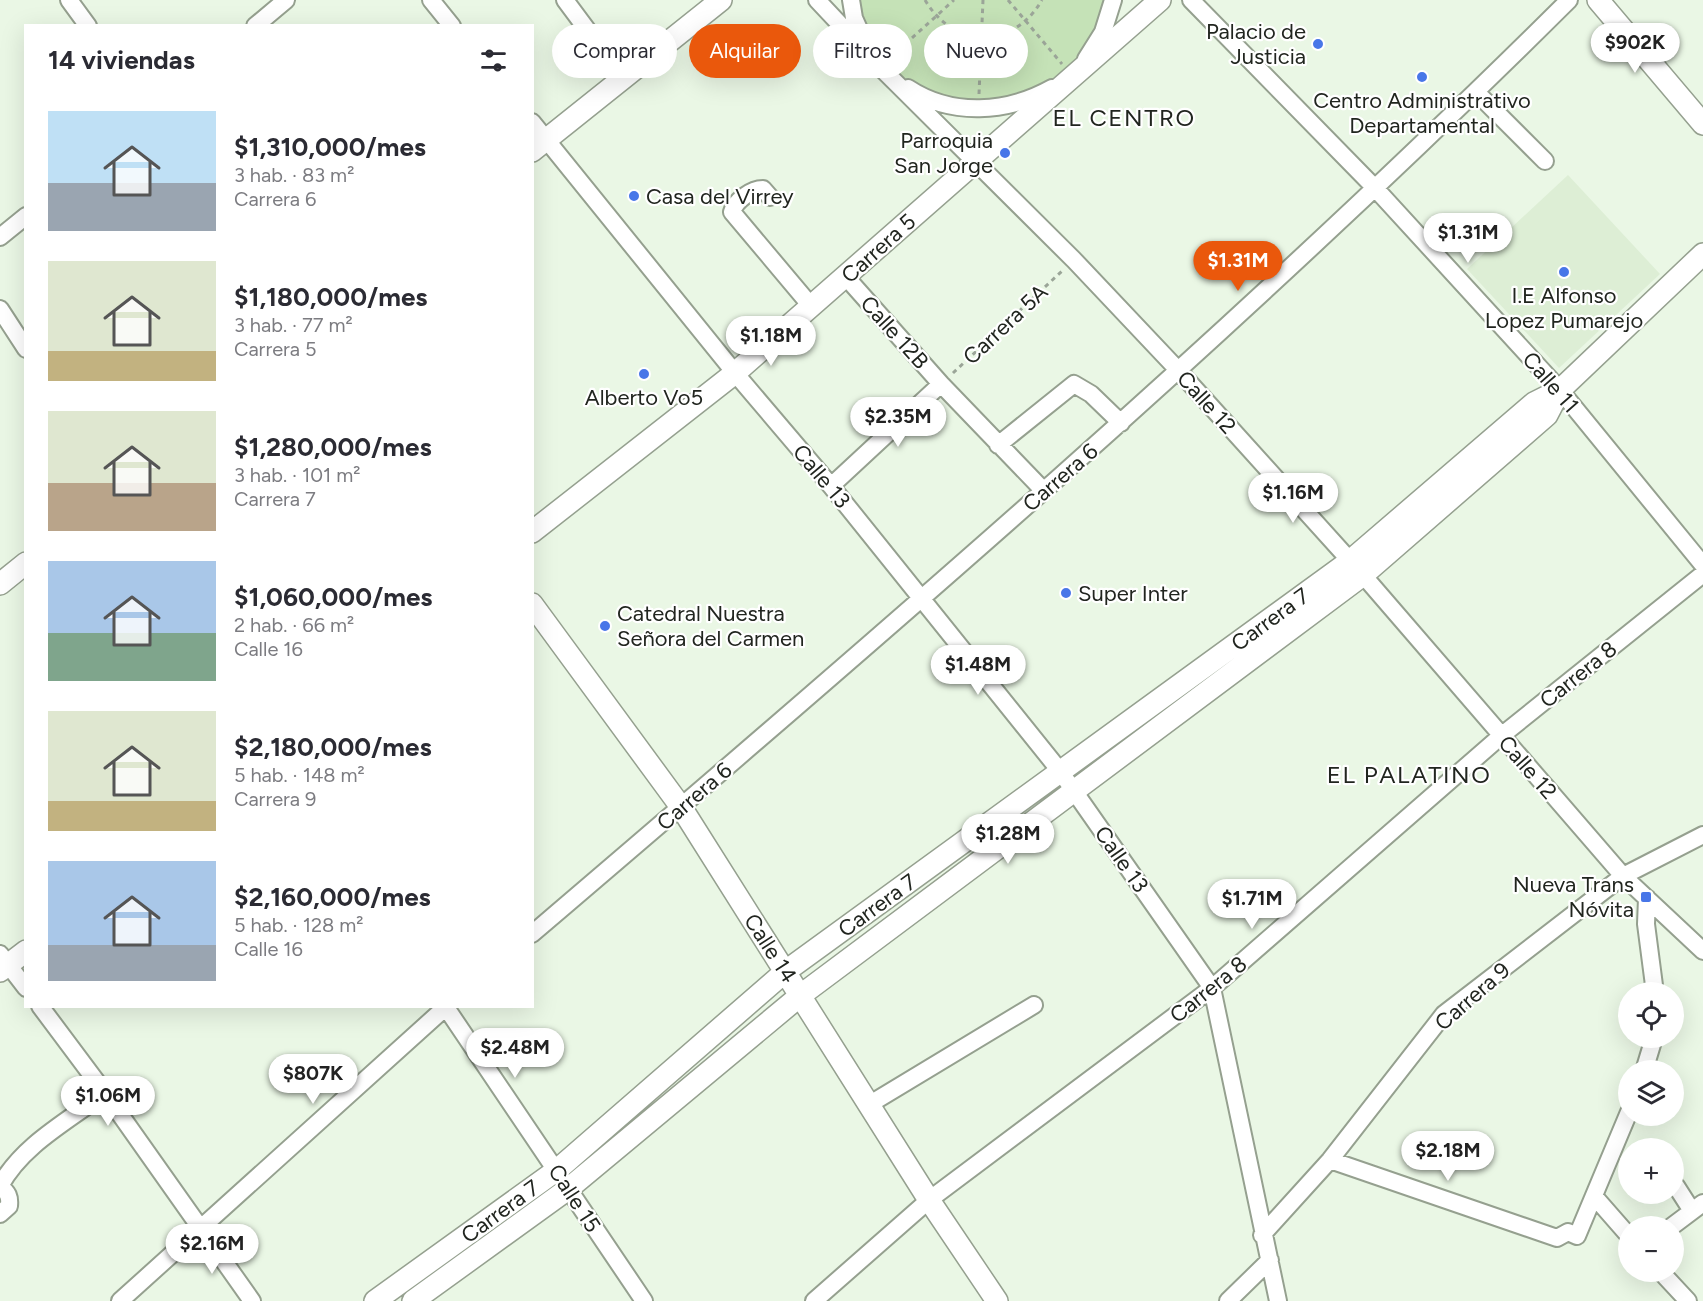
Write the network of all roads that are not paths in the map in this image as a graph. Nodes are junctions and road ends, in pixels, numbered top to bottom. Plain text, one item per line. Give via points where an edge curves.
1 (69, 0) edge
2 (286, 0) edge
3 (431, 0) edge
4 (565, 0) edge
5 (721, 0) edge
6 (817, 0) edge
7 (850, 0) edge
8 (1113, 0) edge
9 (1160, 0) edge
10 (1191, 0) edge
11 (1569, 0) edge
12 (1598, 0) edge
13 (87, 24) edge
14 (257, 24) edge
15 (450, 24) edge
16 (583, 24) edge
17 (840, 24) edge
18 (858, 24) edge
19 (677, 35) edge
20 (1073, 76) junction
21 (623, 78) edge
22 (891, 78) edge
23 (895, 78) edge
24 (1476, 92) junction
25 (1703, 124) edge
26 (534, 128) edge
27 (540, 145) edge
28 (975, 161) junction
29 (1545, 161) dead end
30 (1375, 188) junction
31 (770, 197) dead end
32 (24, 218) edge
33 (0, 237) edge
34 (1703, 254) edge
35 (846, 277) junction
36 (811, 306) junction
37 (0, 309) edge
38 (24, 346) edge
39 (1178, 370) junction
40 (735, 373) junction
41 (941, 384) junction
42 (1560, 390) junction
43 (1121, 423) junction
44 (998, 445) junction
45 (831, 486) junction
46 (1043, 490) junction
47 (534, 530) edge
48 (24, 565) edge
49 (1703, 566) edge
50 (1356, 568) junction
51 (1703, 574) edge
52 (0, 584) edge
53 (923, 600) junction
54 (534, 607) edge
55 (1501, 736) junction
56 (1060, 771) junction
57 (1074, 791) junction
58 (681, 807) junction
59 (1703, 834) edge
60 (1623, 876) junction
61 (1647, 898) junction
62 (534, 932) edge
63 (1702, 950) edge
64 (24, 952) edge
65 (3, 963) edge
66 (786, 971) junction
67 (1654, 982) edge
68 (24, 986) edge
69 (1212, 988) junction
70 (801, 995) junction
71 (1034, 1005) dead end
72 (41, 1008) edge
73 (445, 1008) edge
74 (447, 1008) edge
75 (105, 1093) junction
76 (870, 1104) junction
77 (1623, 1126) edge
78 (1330, 1160) junction
79 (557, 1170) junction
80 (0, 1187) edge
81 (568, 1189) junction
82 (1684, 1194) edge
83 (1594, 1196) junction
84 (928, 1200) junction
85 (1697, 1207) edge
86 (0, 1214) edge
87 (1684, 1217) edge
88 (1618, 1223) edge
89 (201, 1229) junction
90 (1262, 1235) junction
91 (1270, 1260) junction
92 (1670, 1282) edge
93 (120, 1301) edge
94 (252, 1301) edge
95 (375, 1301) edge
96 (413, 1301) edge
97 (644, 1301) edge
98 (814, 1301) edge
99 (997, 1301) edge
100 (1228, 1301) edge
101 (1278, 1301) edge
102 (1688, 1301) edge

1 - 13 street
2 - 14 street
3 - 15 street
4 - 16 street
5 - 19 main road
6 - 17 street, Calle 12
7 - 18 street
8 - 20 street via 1103,32
9 - 20 main road, Carrera 5
10 - 30 street, Calle 11
11 - 24 street, Carrera 6
12 - 25 main road
20 - 23 street via 1018,103 978,109 935,102
20 - 28 main road, Carrera 5
21 - 27 main road
22 - 28 street, Calle 12
24 - 29 street
24 - 30 street, Carrera 6
26 - 27 street
27 - 40 street, Calle 13
28 - 35 main road, Carrera 5
28 - 39 street, Calle 12
30 - 39 street, Carrera 6
30 - 42 street, Calle 11
31 - 36 street via 763,189 756,189 732,212
32 - 33 street
34 - 42 main road, Carrera 7
35 - 36 main road, Carrera 5
35 - 41 street, Calle 12B
36 - 40 main road, Carrera 5
37 - 38 street
39 - 43 street, Carrera 6
39 - 50 street, Calle 12
40 - 45 street, Calle 13
40 - 47 main road, Carrera 5
41 - 44 street, Calle 12B
41 - 45 street
42 - 49 street, Calle 11
42 - 50 main road, Carrera 7 via 1547,416
43 - 44 street via 1091,393 1074,384
43 - 46 street, Carrera 6
44 - 46 street, Calle 12B
45 - 53 street, Calle 13
46 - 53 street, Carrera 6
48 - 52 main road
50 - 55 street, Calle 12
50 - 56 main road, Carrera 7
50 - 57 main road, Carrera 7
51 - 55 street, Carrera 8
53 - 56 street, Calle 13
53 - 58 street, Carrera 6
54 - 58 main road, Calle 14
55 - 60 street, Calle 12
55 - 69 street, Carrera 8
56 - 57 street, Calle 13
56 - 66 main road, Carrera 7
57 - 69 street, Calle 13
57 - 70 main road, Carrera 7
58 - 62 street, Carrera 6
58 - 66 main road, Calle 14
59 - 60 street, Carrera 9
60 - 61 street, Calle 12
60 - 78 street, Carrera 9 via 1444,1014
61 - 63 street, Calle 12
61 - 67 street via 1646,924
64 - 65 main road
65 - 68 street
66 - 70 main road, Calle 14
66 - 79 main road, Carrera 7
69 - 84 street, Carrera 8
69 - 90 street, Calle 13
70 - 76 main road, Calle 14
70 - 81 main road, Carrera 7
71 - 76 street
72 - 75 street
73 - 89 street
74 - 79 street, Calle 15
75 - 80 street via 25,1153
75 - 89 street
76 - 84 main road, Calle 14
77 - 83 street
78 - 83 street via 1557,1238 1568,1232 1577,1236
78 - 90 street, Carrera 9
79 - 81 street, Calle 15
79 - 95 main road, Carrera 7
80 - 86 street via 10,1198 9,1206
81 - 96 main road, Carrera 7
81 - 97 street, Calle 15
82 - 85 street
83 - 88 street
84 - 98 street, Carrera 8
84 - 99 main road, Calle 14
85 - 87 street
89 - 93 street
89 - 94 street
90 - 91 street, Calle 13
91 - 100 street
91 - 101 street, Calle 13
92 - 102 street

